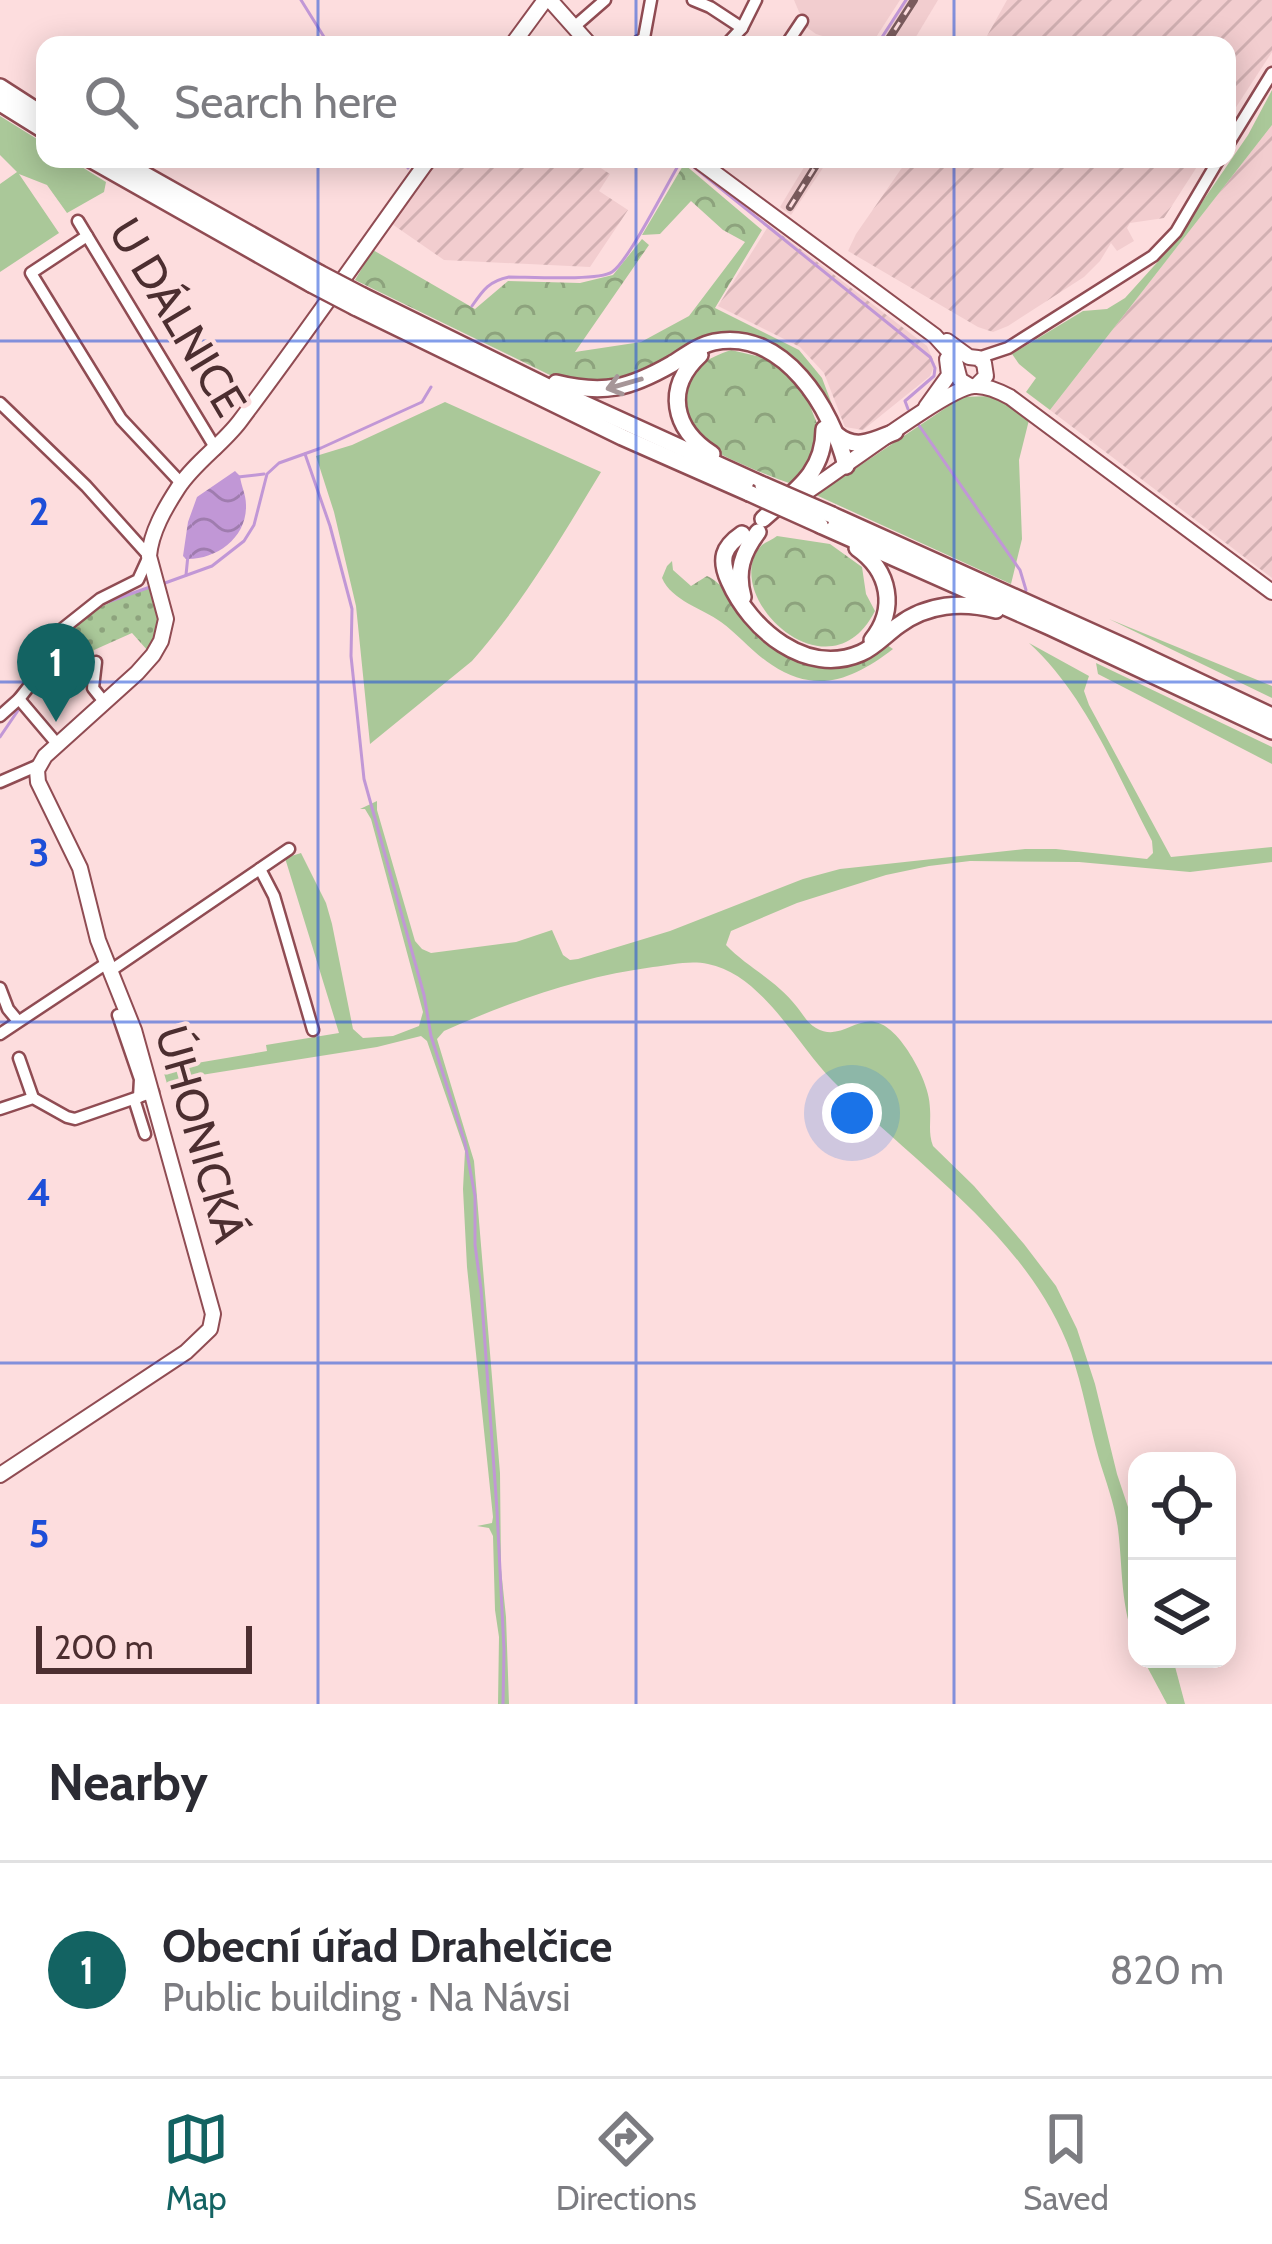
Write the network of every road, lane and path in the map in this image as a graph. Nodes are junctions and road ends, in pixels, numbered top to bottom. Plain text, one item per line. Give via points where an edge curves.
1 (548, 0) edge
2 (605, 0) edge
3 (651, 0) edge
4 (693, 0) edge
5 (756, 0) edge
6 (802, 21) dead end
7 (574, 27) junction
8 (742, 28) junction
9 (519, 36) edge
10 (582, 36) edge
11 (644, 36) edge
12 (734, 36) edge
13 (792, 36) edge
14 (1272, 73) edge
15 (0, 87) edge
16 (0, 103) edge
17 (36, 110) edge
18 (36, 125) edge
19 (1236, 131) edge
20 (107, 168) edge
21 (132, 168) edge
22 (422, 168) edge
23 (708, 168) edge
24 (1215, 168) edge
25 (78, 221) dead end
26 (87, 236) junction
27 (315, 278) junction
28 (359, 301) junction
29 (893, 305) junction
30 (730, 342) junction
31 (512, 370) junction
32 (976, 371) junction
33 (932, 400) junction
34 (0, 404) edge
35 (918, 416) junction
36 (830, 431) junction
37 (895, 432) junction
38 (1073, 442) junction
39 (215, 449) junction
40 (846, 466) junction
41 (181, 483) junction
42 (756, 489) junction
43 (826, 520) junction
44 (754, 528) junction
45 (149, 556) junction
46 (1272, 592) edge
47 (1050, 627) junction
48 (844, 658) junction
49 (96, 662) dead end
50 (22, 702) junction
51 (105, 703) junction
52 (0, 716) edge
53 (1272, 716) edge
54 (1272, 731) edge
55 (58, 745) junction
56 (39, 765) junction
57 (0, 782) edge
58 (289, 849) dead end
59 (260, 869) junction
60 (108, 967) junction
61 (0, 988) edge
62 (118, 1015) dead end
63 (18, 1021) junction
64 (313, 1030) dead end
65 (0, 1034) edge
66 (19, 1058) dead end
67 (142, 1096) junction
68 (33, 1098) junction
69 (0, 1109) edge
70 (145, 1134) dead end
71 (0, 1475) edge

1 - 7 main road
1 - 9 main road
2 - 7 street
3 - 11 street
4 - 8 street
5 - 8 street
6 - 13 street
7 - 10 main road
8 - 12 street
14 - 19 street
15 - 17 highway
16 - 18 highway
20 - 27 highway
21 - 27 highway
22 - 39 main road
23 - 29 main road
24 - 32 street via 1153,256
25 - 26 street, U DÁLNICE
26 - 39 street, U DÁLNICE
26 - 41 street via 32,273 121,419
27 - 28 highway, bridge
28 - 31 highway
28 - 42 highway via 622,437
29 - 32 main road
29 - 33 main road via 946,356 949,375
30 -> 31 highway via 707,344 610,389
30 - 36 highway via 778,357 800,376
30 - 42 highway via 689,366 679,415 700,446
31 - 42 highway
32 - 33 main road
32 - 35 main road
32 - 38 main road
32 - 38 main road
33 - 35 main road
34 - 45 street
35 - 37 main road
36 - 37 highway via 859,444
36 - 40 highway via 832,452
36 - 44 highway via 811,475
37 - 40 main road
38 - 46 main road
39 - 41 main road
40 - 44 main road
41 - 45 main road
42 - 43 highway, bridge
43 - 47 highway
43 - 48 highway via 868,556 888,592 881,628
43 - 53 highway
44 - 48 highway via 740,578 759,626 802,653
45 - 50 street via 138,580 56,634
45 - 51 main road via 166,619 161,641
47 - 48 highway via 982,607 942,607
47 - 54 highway
49 - 51 street via 93,688
50 - 52 street
50 - 55 street
51 - 55 main road
55 - 56 main road
56 - 57 street
56 - 60 main road, ÚHONICKÁ via 38,782 80,868
58 - 59 street
59 - 60 street
59 - 64 street
60 - 63 street
60 - 67 main road, ÚHONICKÁ via 134,1030
61 - 63 street
62 - 67 street
63 - 65 street
66 - 68 street
67 - 68 street via 75,1119
67 - 70 street
67 - 71 main road, ÚHONICKÁ via 204,1276 210,1330
68 - 69 street

